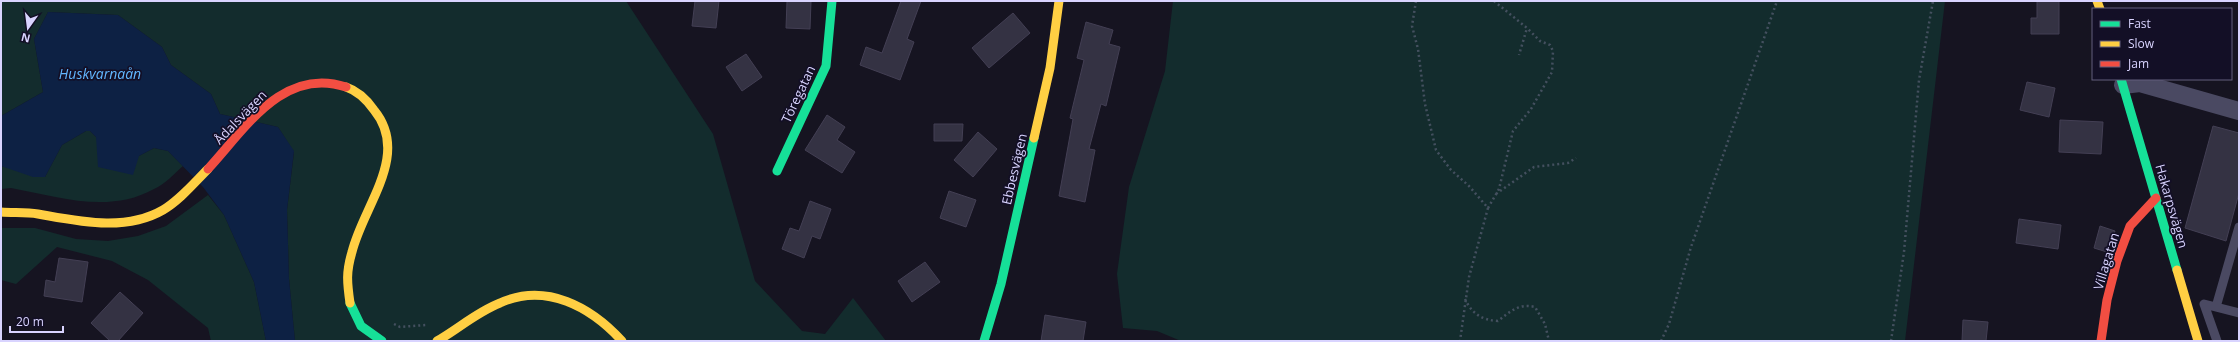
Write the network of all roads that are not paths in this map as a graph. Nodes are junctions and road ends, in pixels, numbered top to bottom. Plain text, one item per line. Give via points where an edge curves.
1 (832, 1) edge
2 (1059, 1) edge
3 (2122, 82) edge
4 (2239, 111) edge
5 (777, 170) dead end
6 (2156, 198) junction
7 (1, 212) edge
8 (2239, 227) edge
9 (2216, 307) junction
10 (2239, 313) edge
11 (382, 341) edge
12 (436, 341) edge
13 (622, 341) edge
14 (984, 341) edge
15 (2101, 341) edge
16 (2198, 341) edge
17 (2217, 341) edge

1 - 5 street, Töregatan via 826,66
2 - 14 street, Ebbesvägen via 1050,68 1001,284
3 - 4 street via 2140,83
3 - 6 street, Hakarpsvägen
6 - 15 street, Villagatan via 2130,226 2116,262
6 - 16 street, Hakarpsvägen
7 - 11 street, Ådalsvägen via 36,214 86,222 139,220 163,210 190,188 282,92 302,84 331,82 352,89 367,101 380,117 389,140 388,160 382,180 352,250 346,278 350,304 361,326
8 - 9 lane
9 - 10 lane
9 - 17 lane via 2204,304
12 - 13 street via 498,303 527,295 553,296 580,305 607,324

